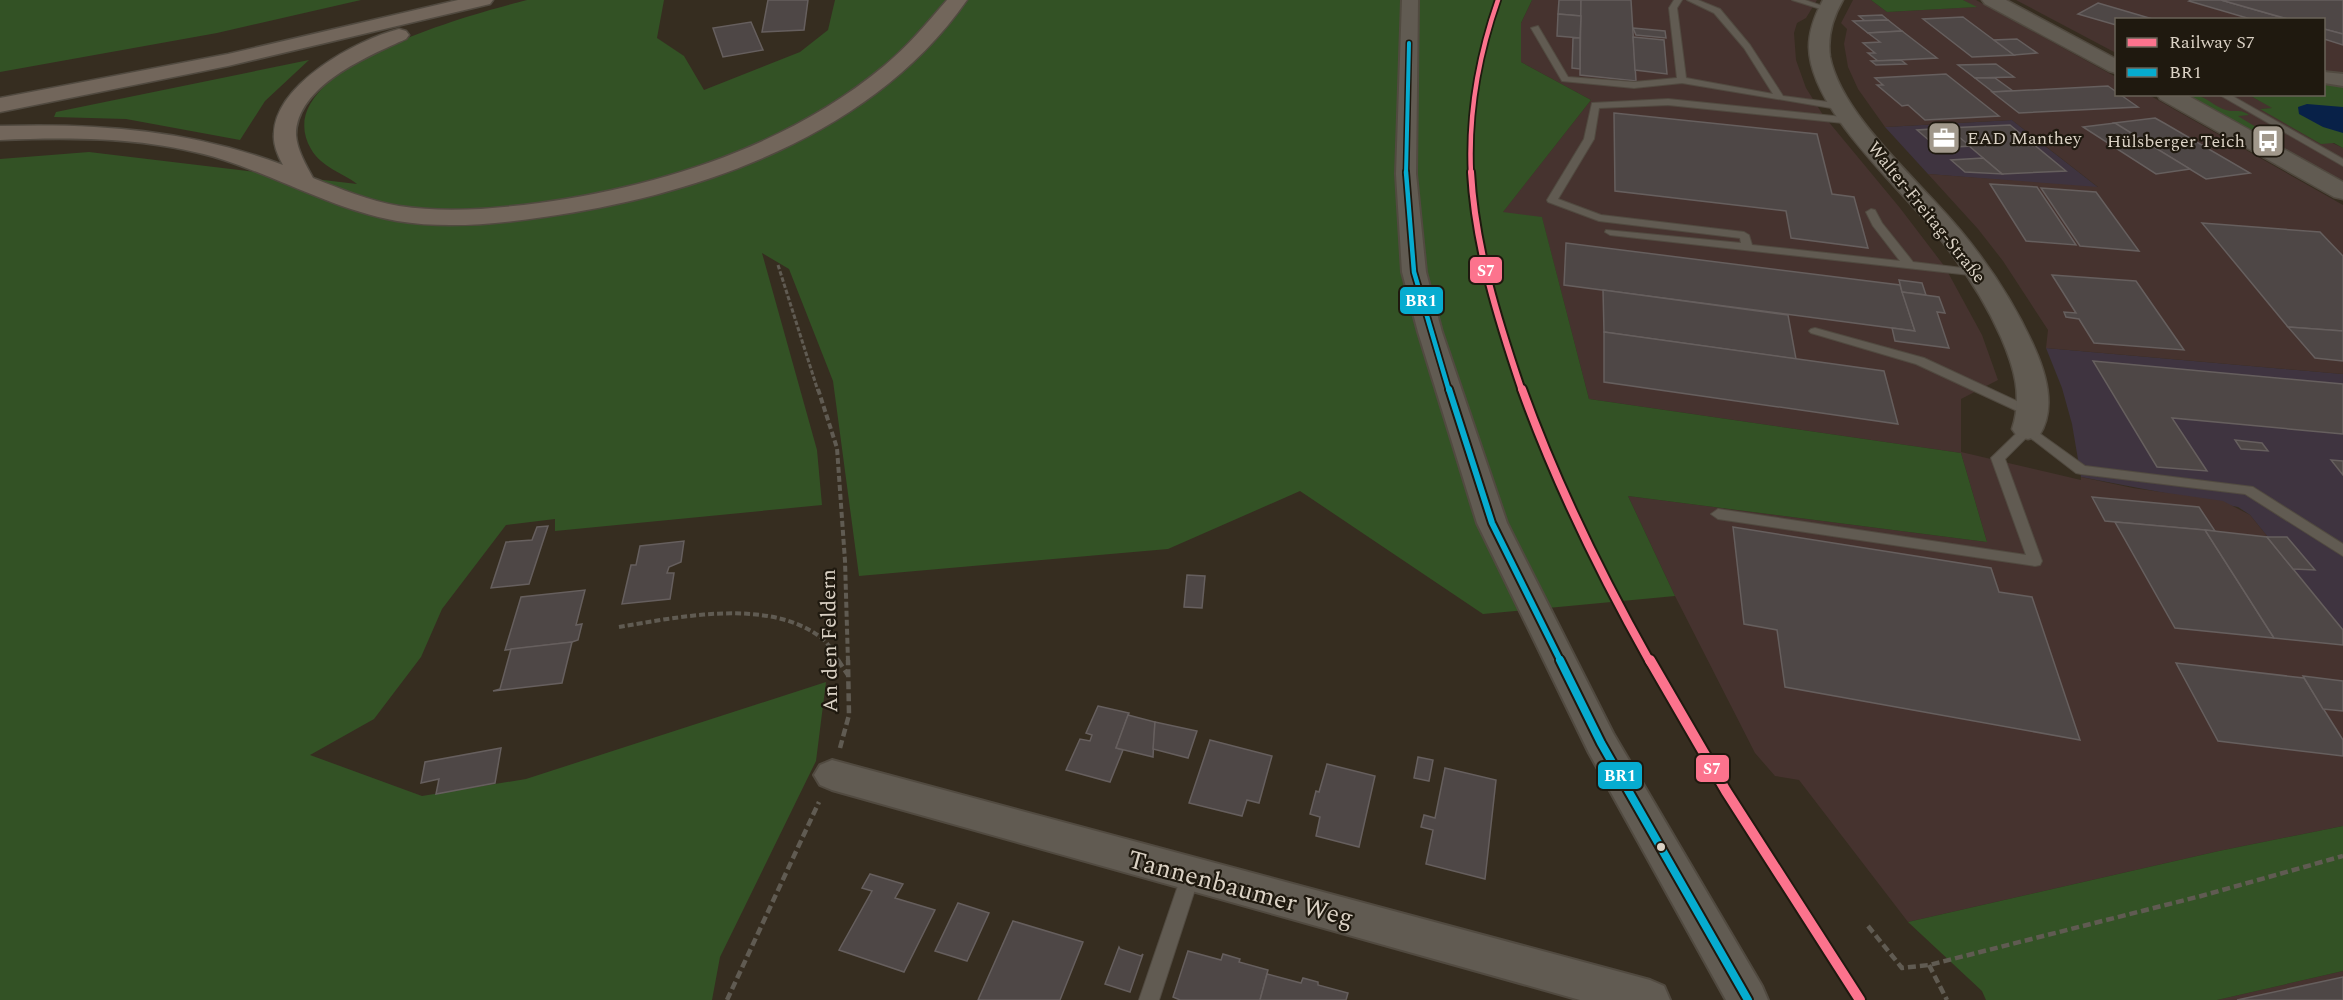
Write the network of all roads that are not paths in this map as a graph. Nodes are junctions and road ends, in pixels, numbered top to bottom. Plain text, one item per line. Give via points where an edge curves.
1 (410, 0) edge
2 (483, 0) edge
3 (502, 0) edge
4 (957, 0) edge
5 (1410, 0) edge
6 (1678, 0) edge
7 (1691, 0) edge
8 (1796, 0) edge
9 (1992, 0) edge
10 (1830, 5) edge
11 (1535, 28) dead end
12 (2115, 66) edge
13 (55, 74) dead end
14 (2325, 78) edge
15 (1682, 80) junction
16 (2343, 80) edge
17 (2172, 96) edge
18 (2226, 96) edge
19 (1780, 98) junction
20 (0, 105) edge
21 (1848, 114) junction
22 (0, 133) edge
23 (2343, 163) edge
24 (302, 180) junction
25 (2343, 192) edge
26 (1871, 212) dead end
27 (1610, 232) dead end
28 (1748, 248) junction
29 (1910, 266) junction
30 (1979, 273) junction
31 (1815, 331) dead end
32 (2031, 421) junction
33 (1718, 514) dead end
34 (2343, 551) edge
35 (832, 775) road end
36 (1191, 874) junction
37 (1149, 1000) edge
38 (1650, 1000) edge
39 (1748, 1000) edge

1 - 13 highway
2 - 20 highway via 228,60
3 - 24 highway via 382,42 339,64 308,88 289,112 285,134
4 - 24 highway via 916,48 843,105 710,172 644,191 551,210 447,217 358,205
5 - 39 street via 1406,147 1414,272 1492,523 1601,743
6 - 15 lane via 1672,8
7 - 19 lane via 1718,11
8 - 10 lane
9 - 12 street
10 - 21 street, Walter-Freitag-Straße via 1821,23 1821,63
11 - 15 lane via 1565,79 1634,85
14 - 16 street
15 - 19 lane
17 - 25 street
18 - 23 lane
19 - 21 lane
21 - 28 lane via 1668,102 1595,105 1589,139 1552,200 1599,218 1744,235
21 - 30 street, Walter-Freitag-Straße
22 - 24 highway via 87,132 169,141 234,155
26 - 29 lane
27 - 28 lane
28 - 29 lane
29 - 30 lane
30 - 32 street, Walter-Freitag-Straße via 2011,326 2026,362 2033,392
31 - 32 lane via 1920,361
32 - 33 lane via 1998,458 2035,561
32 - 34 lane via 2081,470 2248,490
35 - 36 street, Tannenbaumer Weg
36 - 37 lane
36 - 38 street, Tannenbaumer Weg

